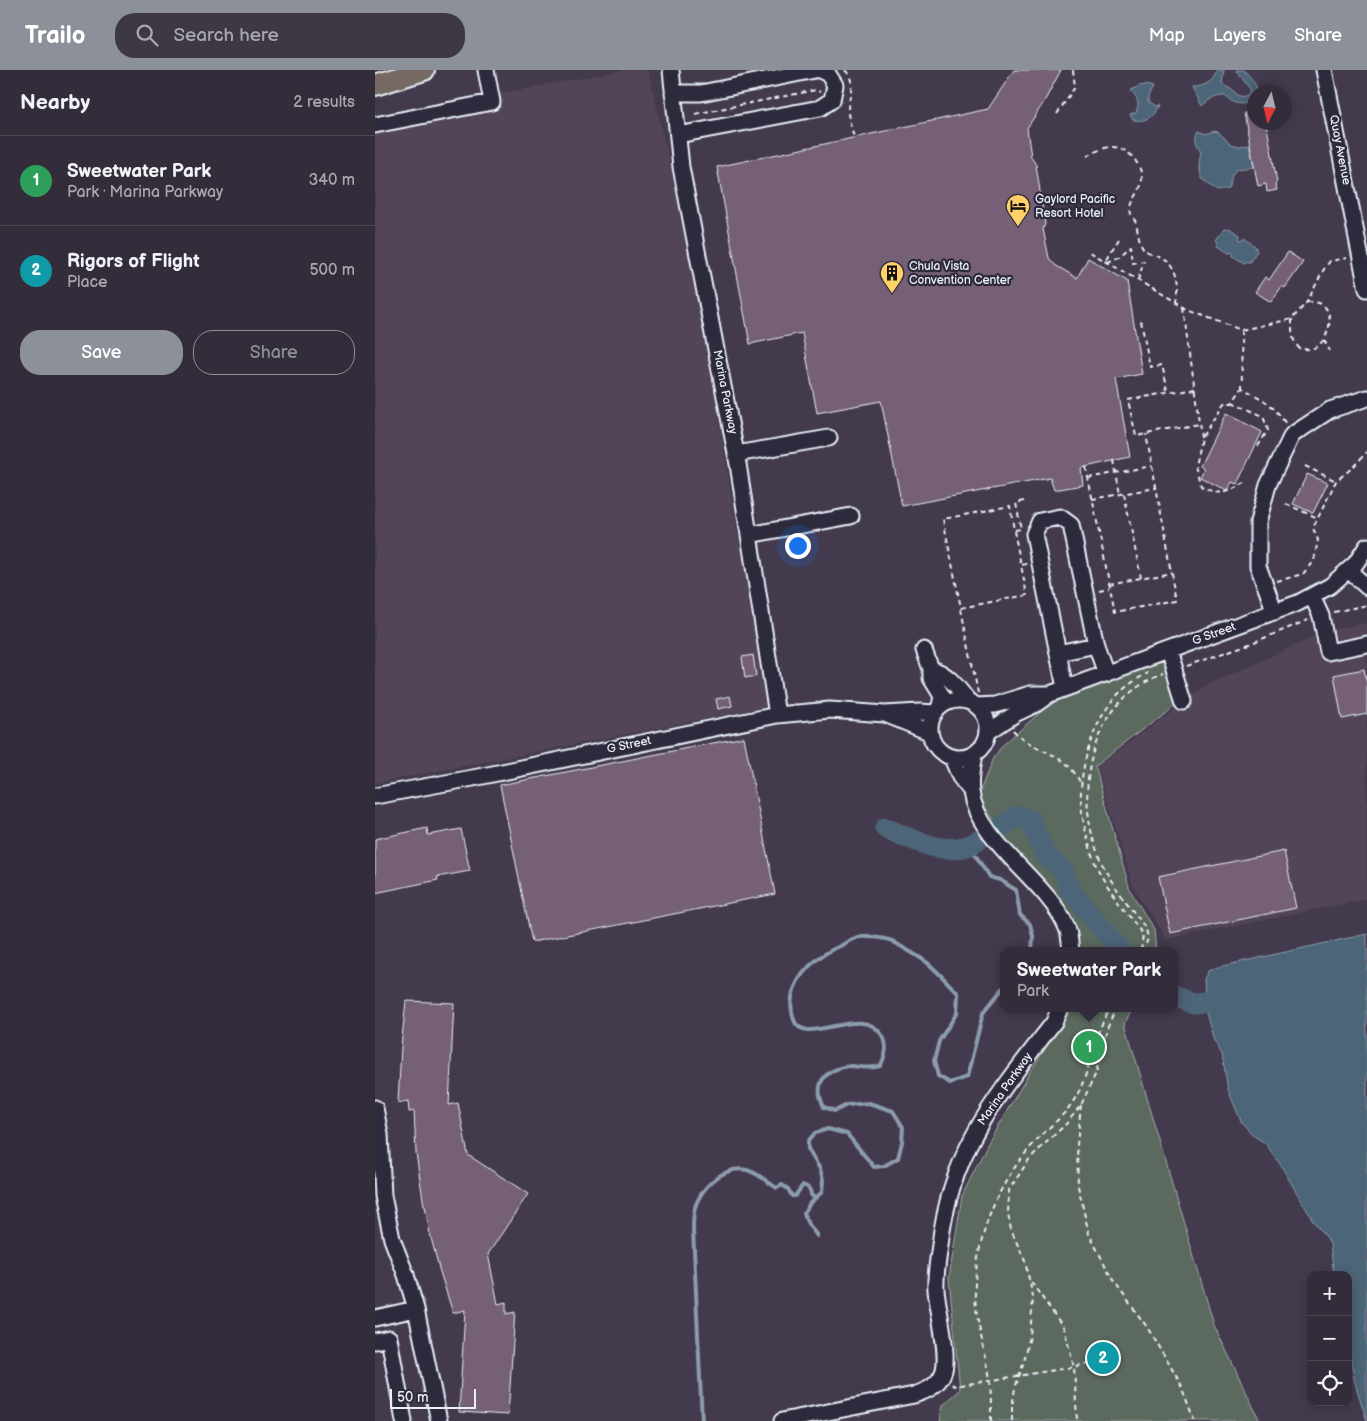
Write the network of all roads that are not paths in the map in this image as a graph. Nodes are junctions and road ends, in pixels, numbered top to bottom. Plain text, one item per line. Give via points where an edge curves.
1 (424, 70) edge
2 (486, 70) edge
3 (671, 70) edge
4 (815, 70) edge
5 (820, 70) edge
6 (1324, 70) edge
7 (780, 73) edge
8 (375, 85) edge
9 (673, 93) junction
10 (375, 125) edge
11 (678, 134) junction
12 (1367, 289) edge
13 (1367, 398) edge
14 (829, 438) dead end
15 (736, 454) junction
16 (851, 516) dead end
17 (749, 535) junction
18 (1367, 546) edge
19 (1348, 570) junction
20 (1367, 587) edge
21 (1311, 596) junction
22 (1275, 612) junction
23 (1096, 644) junction
24 (1367, 644) edge
25 (924, 650) dead end
26 (1058, 653) junction
27 (1172, 662) junction
28 (931, 669) junction
29 (1106, 674) junction
30 (1065, 688) junction
31 (1050, 694) junction
32 (975, 701) junction
33 (1185, 701) dead end
34 (937, 710) junction
35 (885, 714) junction
36 (777, 715) junction
37 (929, 732) junction
38 (988, 732) junction
39 (974, 754) junction
40 (952, 758) junction
41 (971, 791) junction
42 (375, 796) edge
43 (1070, 947) edge
44 (1058, 1012) edge
45 (375, 1108) edge
46 (376, 1124) edge
47 (416, 1309) junction
48 (375, 1318) edge
49 (375, 1341) edge
50 (404, 1421) edge
51 (439, 1421) edge
52 (782, 1421) edge

1 - 8 main road
2 - 10 street via 492,102
3 - 9 street, Marina Parkway
4 - 7 street
5 - 11 street via 828,74 835,85 832,100 820,108
6 - 12 street, Quay Avenue
7 - 9 street via 701,93
9 - 11 street, Marina Parkway
11 - 15 street, Marina Parkway via 681,168
13 - 22 street via 1330,410 1292,435 1268,485 1258,522 1258,566
14 - 15 street
15 - 17 street, Marina Parkway
16 - 17 street
17 - 36 street, Marina Parkway
18 - 19 street
19 - 20 street
19 - 21 street, G Street
21 - 22 street, G Street
21 - 24 street via 1321,616 1328,652
22 - 27 street, G Street
23 - 26 street
23 - 26 street via 1071,525 1060,517 1040,521 1034,534
23 - 29 street
25 - 28 street
26 - 30 street
27 - 29 street, G Street
27 - 33 street
28 - 32 street via 939,671
28 - 34 street via 931,678 942,696
29 - 30 street, G Street
30 - 31 street, G Street
31 - 32 street, G Street via 1030,694 995,706
31 - 38 street, G Street
32 - 34 street via 949,701
32 - 38 street via 987,722
34 - 35 street, G Street
34 - 37 street
35 - 36 street, G Street via 830,710
35 - 37 street, G Street
36 - 42 street, G Street
37 - 40 street via 937,749
38 - 39 street via 985,742
39 - 40 street
39 - 41 street
40 - 41 street via 960,777
41 - 43 street via 985,826 1053,903 1067,929
44 - 52 street, Marina Parkway via 993,1101 966,1148 953,1181 942,1224 937,1268 945,1363 941,1379 926,1391 914,1395
45 - 46 street
46 - 47 street via 383,1196 392,1239
47 - 48 street
47 - 51 street
49 - 50 street via 389,1338

